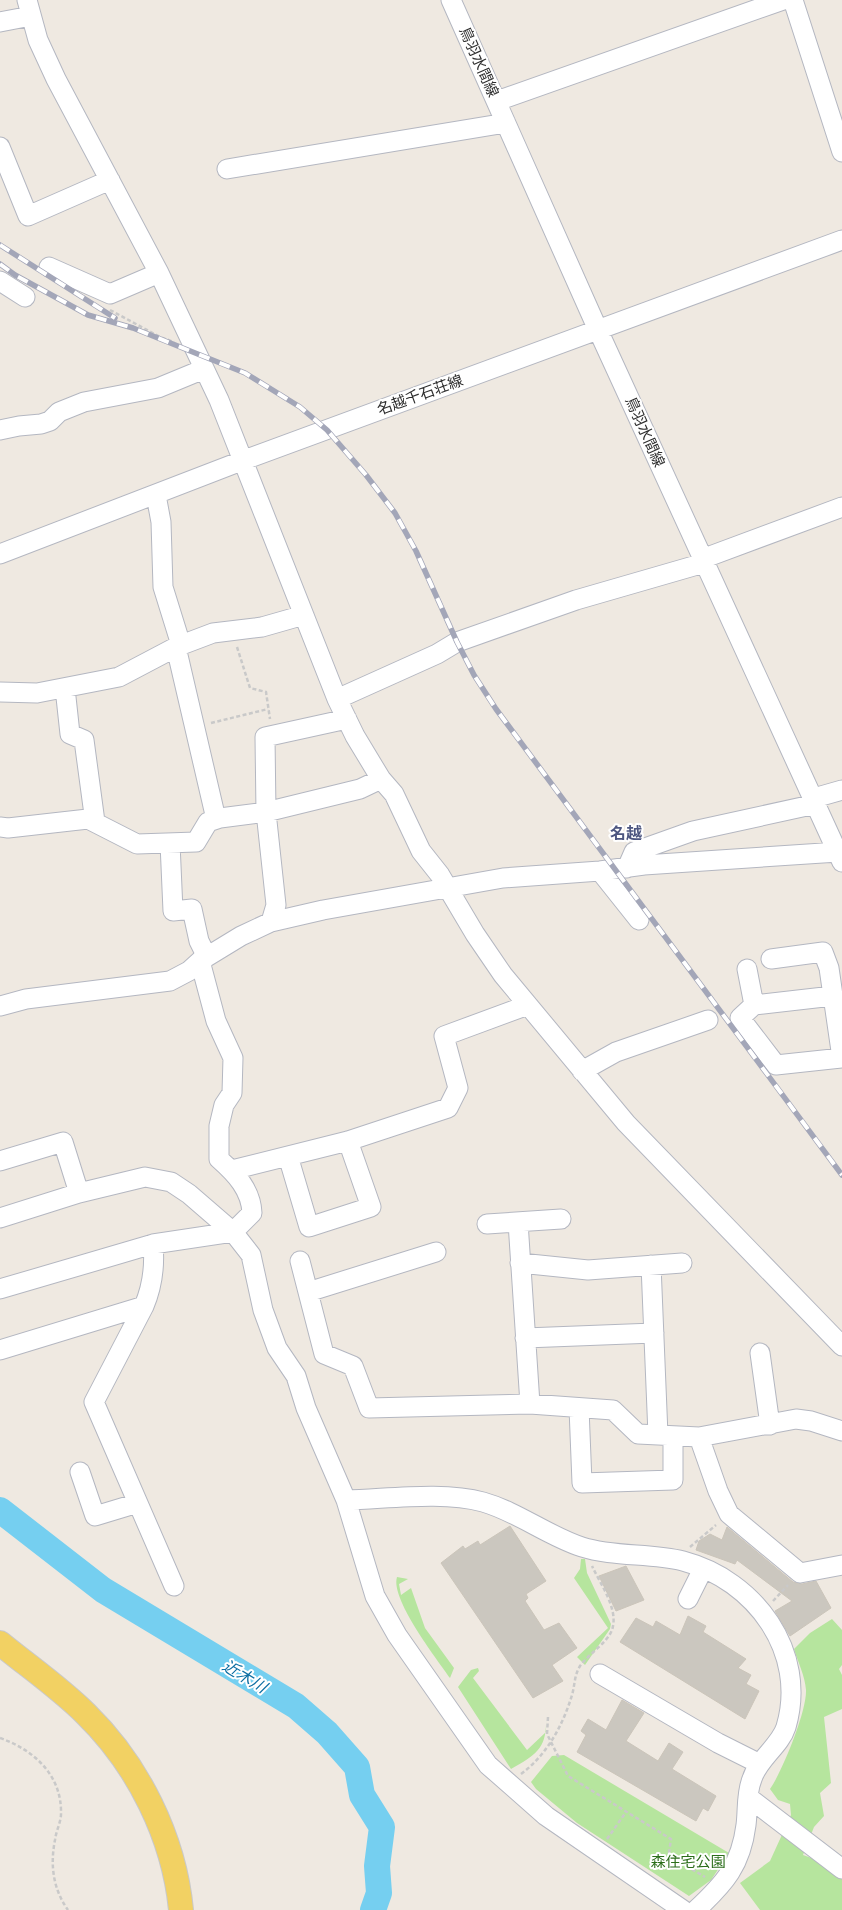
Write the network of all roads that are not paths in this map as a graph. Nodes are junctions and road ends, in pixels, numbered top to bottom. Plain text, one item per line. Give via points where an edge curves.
1 (451, 0) edge
2 (783, 0) edge
3 (793, 0) edge
4 (29, 8) edge
5 (0, 22) edge
6 (497, 101) junction
7 (506, 123) junction
8 (0, 147) edge
9 (842, 152) edge
10 (227, 169) dead end
11 (110, 180) junction
12 (842, 240) edge
13 (49, 268) dead end
14 (159, 273) junction
15 (0, 281) edge
16 (25, 298) dead end
17 (598, 330) junction
18 (204, 369) junction
19 (0, 430) edge
20 (244, 460) junction
21 (156, 495) junction
22 (842, 507) edge
23 (0, 554) edge
24 (703, 561) junction
25 (304, 616) junction
26 (179, 646) junction
27 (65, 688) junction
28 (0, 692) edge
29 (337, 698) junction
30 (347, 719) junction
31 (381, 779) junction
32 (842, 790) edge
33 (815, 801) junction
34 (266, 812) junction
35 (216, 819) junction
36 (95, 822) junction
37 (0, 827) edge
38 (170, 843) junction
39 (840, 857) edge
40 (627, 868) junction
41 (600, 871) junction
42 (448, 889) junction
43 (639, 920) dead end
44 (271, 922) junction
45 (203, 959) junction
46 (771, 959) dead end
47 (835, 967) edge
48 (747, 969) dead end
49 (832, 996) junction
50 (528, 1005) junction
51 (754, 1005) junction
52 (0, 1006) edge
53 (708, 1020) dead end
54 (582, 1071) junction
55 (348, 1141) junction
56 (288, 1156) junction
57 (0, 1161) edge
58 (232, 1170) junction
59 (80, 1193) junction
60 (0, 1218) edge
61 (561, 1219) dead end
62 (518, 1222) junction
63 (487, 1224) dead end
64 (232, 1232) junction
65 (154, 1244) junction
66 (436, 1252) dead end
67 (300, 1261) dead end
68 (520, 1263) junction
69 (682, 1263) dead end
70 (651, 1265) junction
71 (0, 1289) edge
72 (308, 1292) junction
73 (144, 1306) junction
74 (654, 1333) junction
75 (525, 1338) junction
76 (842, 1346) edge
77 (0, 1350) edge
78 (760, 1353) dead end
79 (530, 1404) junction
80 (579, 1408) junction
81 (770, 1424) junction
82 (842, 1431) edge
83 (665, 1435) junction
84 (699, 1437) junction
85 (80, 1472) dead end
86 (346, 1500) junction
87 (138, 1503) junction
88 (842, 1565) edge
89 (703, 1569) junction
90 (174, 1586) dead end
91 (688, 1599) dead end
92 (0, 1643) edge
93 (600, 1674) dead end
94 (760, 1764) junction
95 (748, 1797) junction
96 (842, 1869) edge
97 (181, 1910) edge
98 (683, 1910) edge
99 (696, 1910) edge

1 - 6 street, 鳥羽水間線
2 - 6 street
3 - 9 street
4 - 5 street
4 - 11 street via 38,40 56,79
6 - 7 street, 鳥羽水間線
7 - 10 street
7 - 17 street, 鳥羽水間線
8 - 11 street via 28,216
11 - 14 street
12 - 17 street, 名越千石荘線
13 - 14 street via 110,294
14 - 18 street
15 - 16 street
17 - 20 street, 名越千石荘線
17 - 24 street, 鳥羽水間線
18 - 19 street via 158,388 84,402 41,424
18 - 20 street
20 - 21 street, 名越千石荘線
20 - 25 street
21 - 23 street, 名越千石荘線
21 - 26 street via 162,522 163,587
22 - 24 street
24 - 29 street via 576,600 457,642
24 - 33 street, 鳥羽水間線
25 - 26 street via 262,627 212,633
25 - 29 street
26 - 27 street via 119,677
26 - 35 street
27 - 28 street via 38,694
27 - 36 street via 70,734 84,740
29 - 30 street
30 - 31 street
30 - 34 street via 265,737
31 - 34 street via 360,789
31 - 42 street via 394,794 421,851
32 - 33 street
33 - 39 street, 鳥羽水間線
33 - 40 street via 693,831 634,852
34 - 35 street
34 - 44 street via 276,905
35 - 38 street via 208,822 196,842
36 - 37 street via 88,818
36 - 38 street via 137,844
38 - 45 street via 173,911 192,908
39 - 40 street
40 - 41 street
41 - 42 street via 503,878
41 - 43 street
42 - 44 street
42 - 50 street via 481,942
44 - 45 street
45 - 52 street via 170,981 26,999
45 - 58 street via 216,1021 232,1058 232,1093 224,1105 219,1126 219,1159
46 - 47 street via 823,952
47 - 49 street
48 - 51 street
49 - 51 street
49 - 51 street via 842,1058 776,1065 740,1018
50 - 54 street
50 - 55 street via 444,1036 458,1088 448,1108
53 - 54 street via 616,1052
54 - 76 street via 626,1123
55 - 56 street
55 - 56 street via 371,1207 309,1227
56 - 58 street
57 - 59 street via 63,1142
58 - 64 street via 248,1192 252,1214
59 - 60 street
59 - 64 street via 145,1177 171,1182
61 - 62 street
62 - 63 street
62 - 68 street
64 - 65 street
64 - 86 street via 251,1255 263,1310 277,1348 296,1376 306,1408
65 - 71 street
65 - 73 street via 151,1289
66 - 72 street
67 - 72 street
68 - 70 street via 588,1270
68 - 75 street
69 - 70 street
70 - 74 street
72 - 79 street via 324,1354 353,1366 369,1408
73 - 77 street
73 - 87 street via 94,1402
74 - 75 street
74 - 83 street
75 - 79 street
78 - 81 street
79 - 80 street
80 - 83 street via 613,1410 638,1434
80 - 83 street via 582,1483 673,1480
81 - 82 street via 796,1419
81 - 84 street
83 - 84 street
84 - 88 street via 729,1514 800,1573
85 - 87 street via 94,1516
86 - 89 street via 442,1498 481,1502 504,1509 583,1547 682,1561
86 - 98 street via 375,1596 397,1635 488,1765 546,1816
87 - 90 street
89 - 91 street
89 - 94 street via 731,1582 763,1611 788,1661 792,1691 785,1729
92 - 97 main road via 85,1713 130,1767 164,1839
93 - 94 street
94 - 95 street via 752,1778
95 - 96 street
95 - 99 street via 742,1848 734,1869 723,1885

